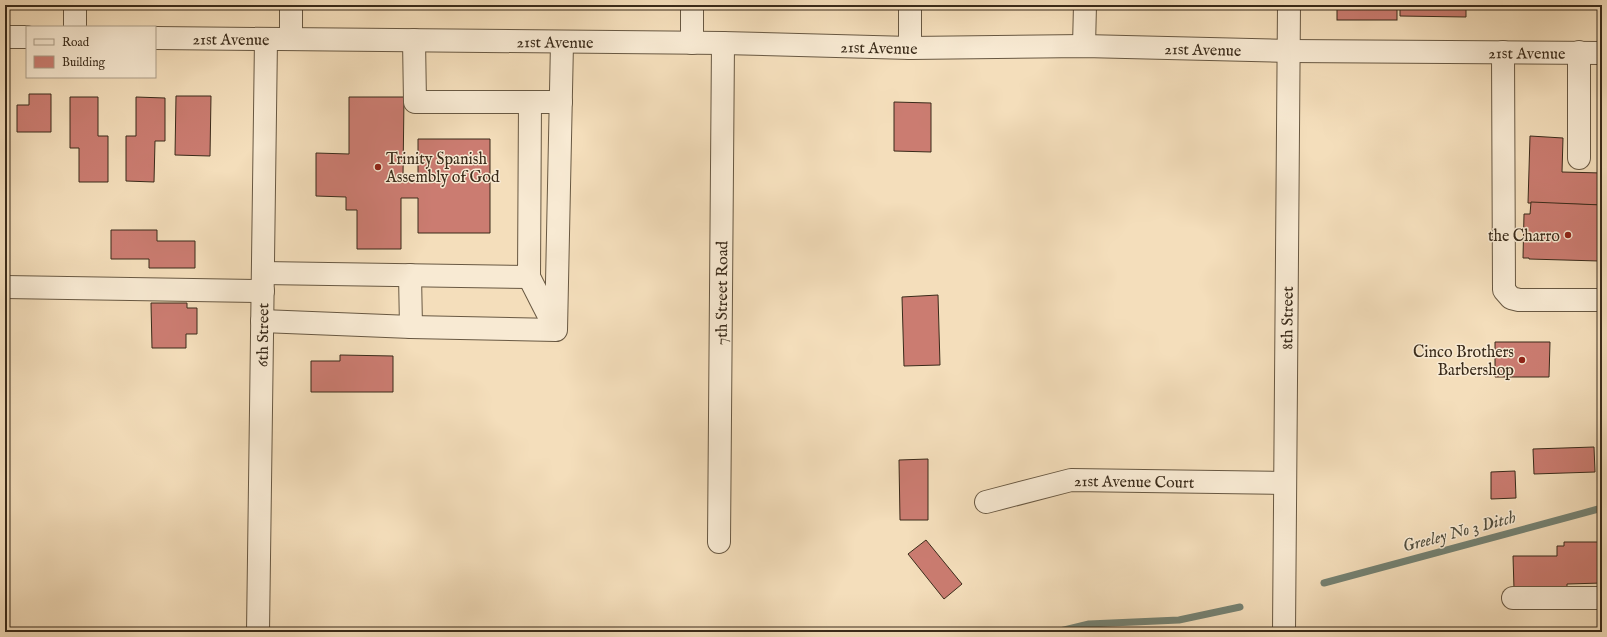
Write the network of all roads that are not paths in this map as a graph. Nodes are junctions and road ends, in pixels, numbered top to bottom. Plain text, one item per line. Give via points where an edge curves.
1 (75, 5) edge
2 (292, 5) edge
3 (692, 5) edge
4 (910, 5) edge
5 (1085, 5) edge
6 (1289, 5) edge
7 (75, 26) edge
8 (5, 37) edge
9 (26, 38) edge
10 (156, 38) edge
11 (266, 39) junction
12 (291, 39) junction
13 (414, 40) junction
14 (562, 42) junction
15 (692, 43) junction
16 (723, 43) junction
17 (1084, 46) junction
18 (910, 48) junction
19 (1289, 51) junction
20 (1503, 52) junction
21 (1579, 52) junction
22 (1602, 53) edge
23 (530, 102) junction
24 (561, 102) junction
25 (1579, 158) dead end
26 (410, 275) junction
27 (529, 277) junction
28 (263, 282) junction
29 (5, 287) edge
30 (1602, 300) edge
31 (262, 322) junction
32 (411, 327) junction
33 (556, 330) junction
34 (1285, 483) junction
35 (986, 502) dead end
36 (719, 542) dead end
37 (1513, 598) dead end
38 (1602, 598) edge
39 (258, 632) edge
40 (1284, 632) edge

1 - 7 street
2 - 12 street
3 - 15 street
4 - 18 street
5 - 17 street
6 - 19 street, 8th Street
8 - 9 street
10 - 11 street, 21st Avenue
11 - 12 street, 21st Avenue
11 - 28 street, 6th Street
12 - 13 street, 21st Avenue
13 - 14 street, 21st Avenue
13 - 23 street via 415,102
14 - 15 street, 21st Avenue
14 - 24 street
15 - 16 street, 21st Avenue
16 - 18 street, 21st Avenue
16 - 36 street, 7th Street Road
17 - 18 street, 21st Avenue
17 - 19 street, 21st Avenue
19 - 20 street, 21st Avenue
19 - 34 street, 8th Street
20 - 21 street, 21st Avenue
20 - 30 street via 1504,290 1511,298 1519,300
21 - 22 street, 21st Avenue
21 - 25 street
23 - 24 street
23 - 27 street
24 - 33 street
26 - 27 street
26 - 28 street
26 - 32 street
27 - 33 street
28 - 29 street
28 - 31 street, 6th Street
31 - 32 street
31 - 39 street, 6th Street
32 - 33 street
34 - 35 street, 21st Avenue Court via 1071,480
34 - 40 street, 8th Street
37 - 38 street

